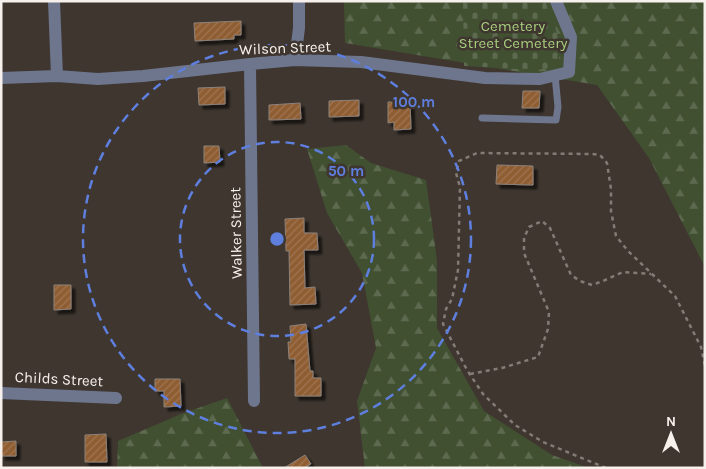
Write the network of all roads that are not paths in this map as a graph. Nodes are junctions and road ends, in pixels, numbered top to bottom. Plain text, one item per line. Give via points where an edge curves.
1 (54, 1) edge
2 (299, 1) edge
3 (556, 1) edge
4 (295, 60) junction
5 (250, 64) junction
6 (555, 75) junction
7 (57, 76) junction
8 (1, 78) edge
9 (482, 118) dead end
10 (1, 392) edge
11 (116, 398) dead end
12 (254, 401) dead end

1 - 7 street
2 - 4 street
3 - 6 street, Wilson Street via 571,37 569,72
4 - 5 street, Wilson Street
4 - 6 street, Wilson Street via 361,62 486,78 540,79
5 - 7 street, Wilson Street via 143,76
5 - 12 street, Walker Street
6 - 9 lane via 556,120
7 - 8 street, Wilson Street
10 - 11 street, Childs Street

